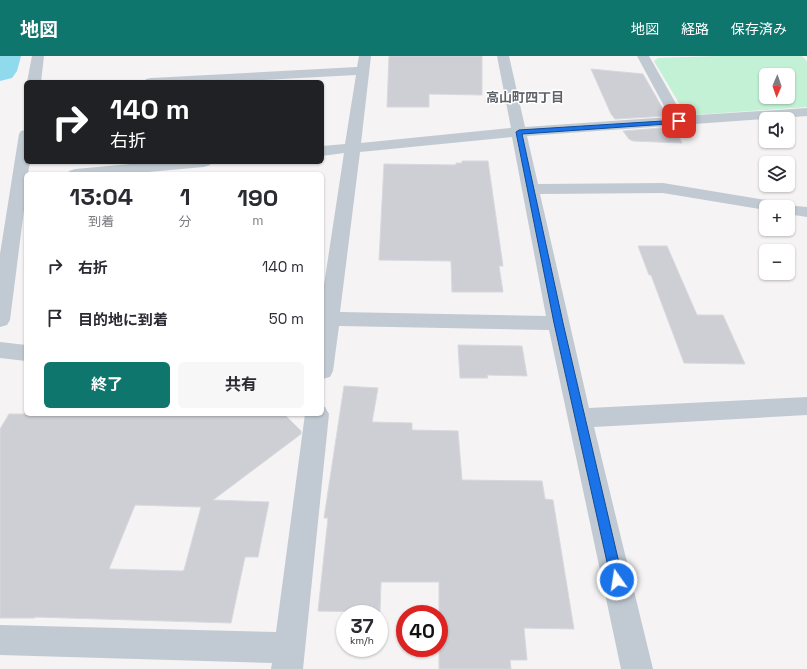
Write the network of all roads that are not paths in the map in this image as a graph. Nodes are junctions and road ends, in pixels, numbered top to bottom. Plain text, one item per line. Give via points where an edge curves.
1 (38, 56) edge
2 (503, 56) edge
3 (643, 56) edge
4 (364, 64) edge
5 (34, 80) edge
6 (175, 80) edge
7 (807, 112) edge
8 (679, 121) junction
9 (519, 132) junction
10 (24, 144) edge
11 (351, 148) junction
12 (324, 151) edge
13 (183, 164) edge
14 (97, 172) edge
15 (17, 180) edge
16 (532, 189) junction
17 (759, 204) edge
18 (17, 258) edge
19 (328, 273) edge
20 (328, 319) junction
21 (0, 320) edge
22 (558, 323) junction
23 (0, 350) edge
24 (24, 353) edge
25 (324, 354) edge
26 (807, 406) edge
27 (317, 416) edge
28 (581, 418) junction
29 (0, 640) edge
30 (288, 658) edge
31 (637, 669) edge

1 - 5 street
2 - 9 street
3 - 8 street
4 - 6 street
4 - 11 street
7 - 8 street
8 - 9 street
9 - 11 street
9 - 16 street
10 - 15 street
11 - 12 street
11 - 19 street
13 - 14 street
15 - 18 street
16 - 17 street via 663,188
16 - 22 street
18 - 21 street
19 - 20 street
20 - 22 street
20 - 25 street
22 - 28 street
23 - 24 street
26 - 28 street
27 - 30 street
28 - 31 street
29 - 30 street

